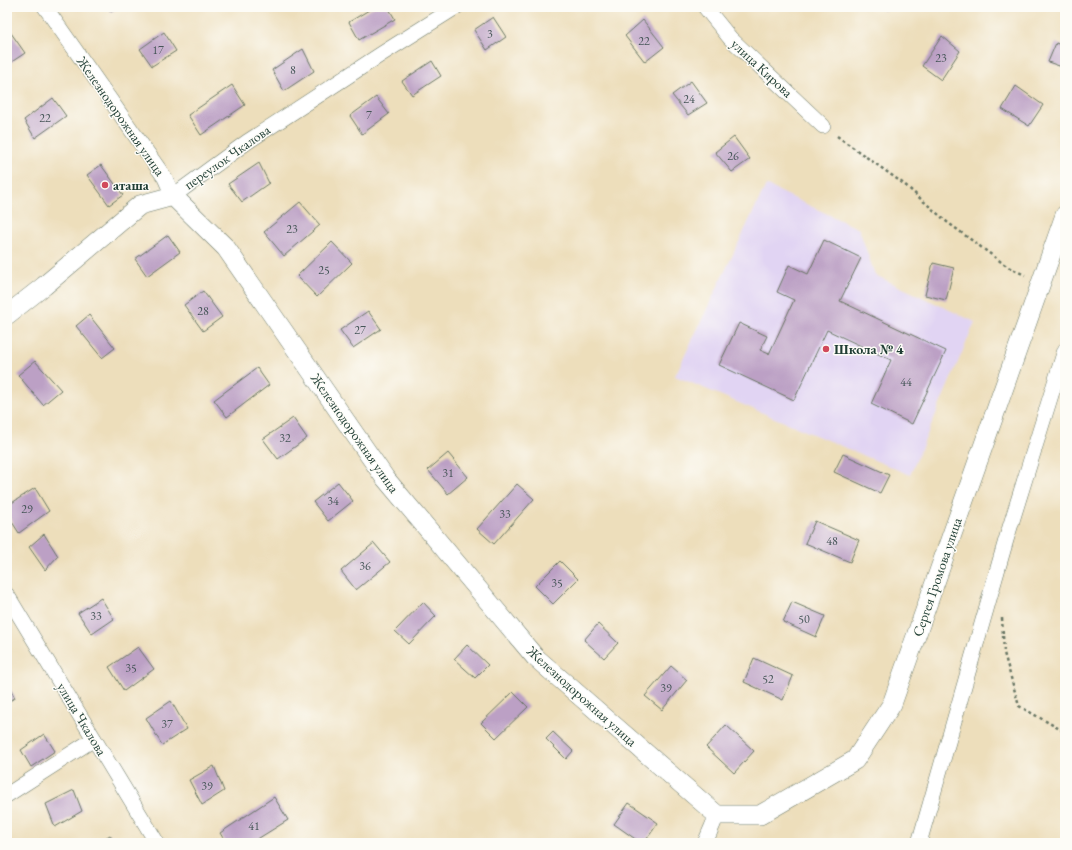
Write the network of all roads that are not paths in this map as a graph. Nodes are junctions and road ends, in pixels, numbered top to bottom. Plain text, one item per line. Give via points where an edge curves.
1 (45, 7) edge
2 (456, 7) edge
3 (705, 7) edge
4 (823, 126) road end
5 (173, 196) junction
6 (1065, 215) edge
7 (7, 315) edge
8 (1065, 350) edge
9 (7, 595) edge
10 (94, 739) junction
11 (7, 795) edge
12 (717, 815) junction
13 (157, 843) edge
14 (705, 843) edge
15 (919, 843) edge

1 - 5 street, Железнодорожная улица via 165,178
2 - 5 street, переулок Чкалова via 247,142
3 - 4 street, улица Кирова via 730,38
5 - 7 street, переулок Чкалова via 140,205
5 - 12 street, Железнодорожная улица via 226,248 385,478 535,657
6 - 12 street, Сергея Громова улица via 892,704 855,760 760,815
8 - 15 street via 1006,540
9 - 10 street, улица Чкалова
10 - 11 street
10 - 13 street, улица Чкалова
12 - 14 street

